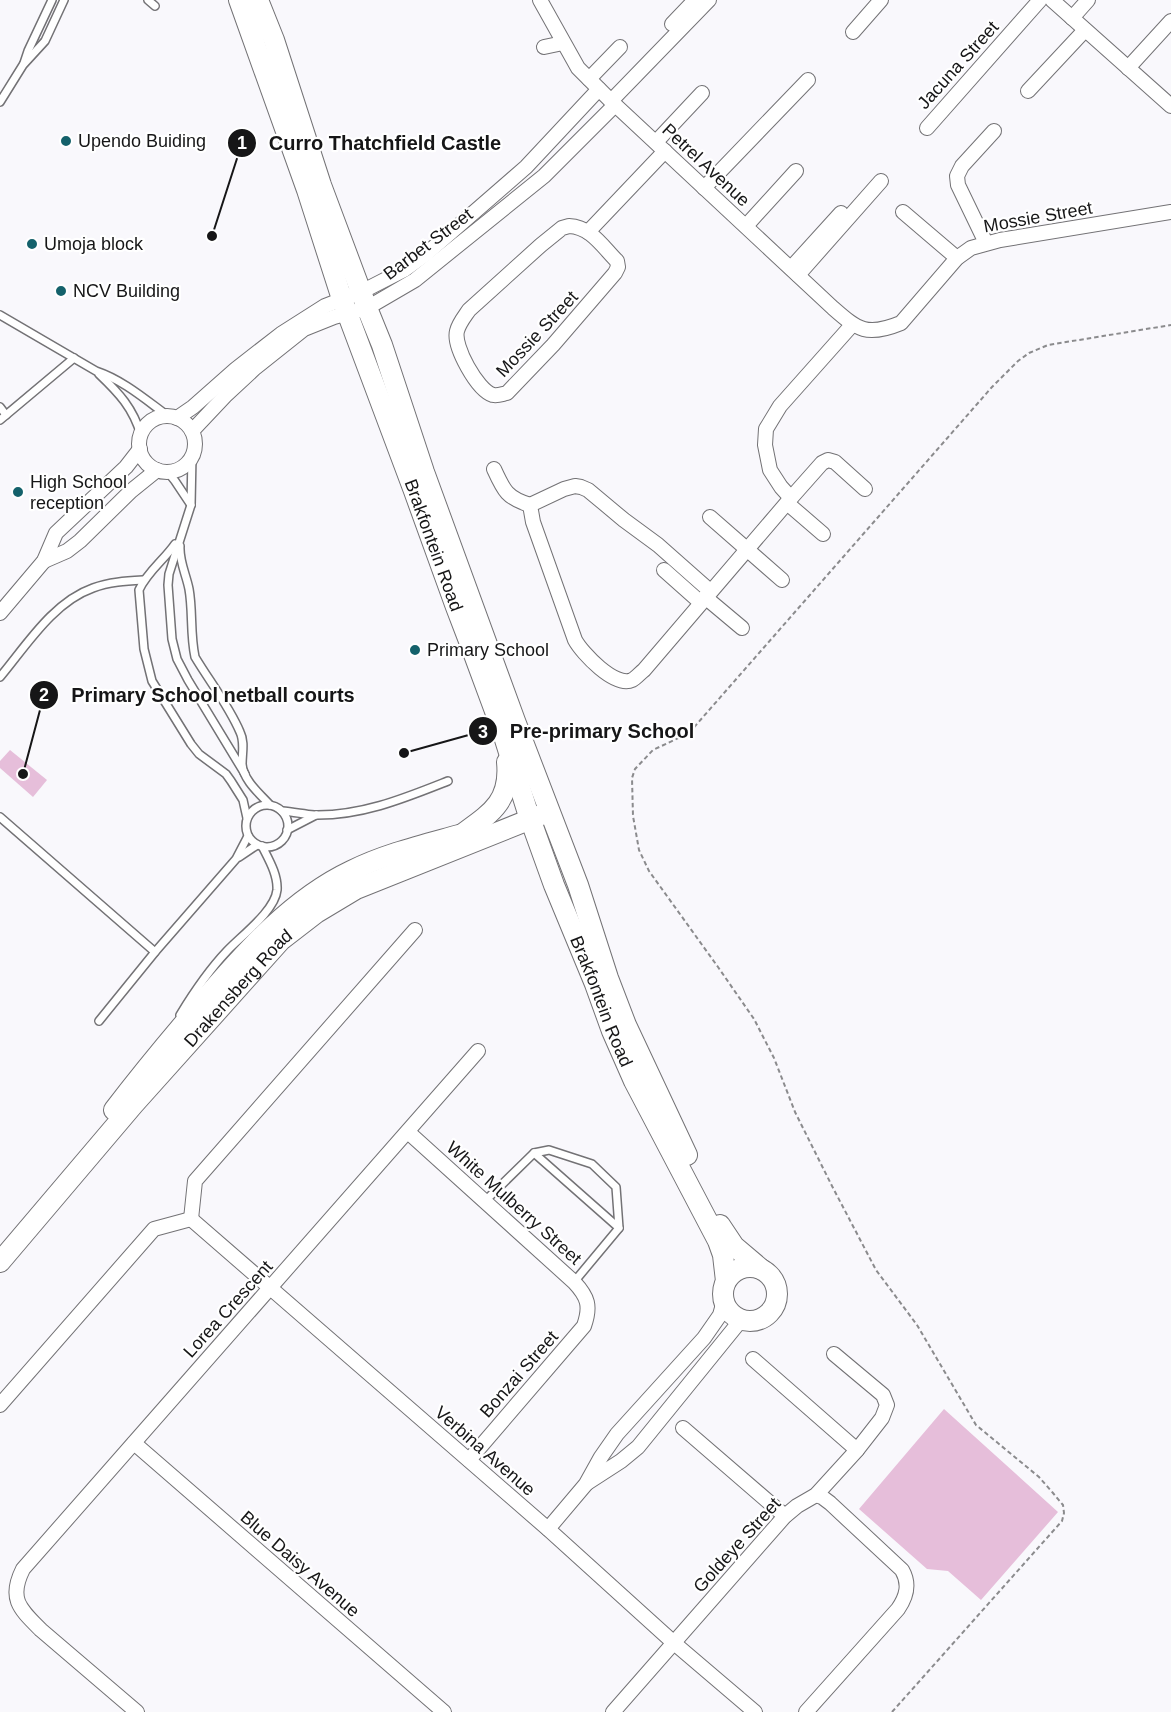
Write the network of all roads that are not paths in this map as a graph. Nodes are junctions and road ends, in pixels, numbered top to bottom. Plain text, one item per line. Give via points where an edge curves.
1 (52, 0) edge
2 (64, 0) edge
3 (148, 0) edge
4 (239, 0) edge
5 (258, 0) edge
6 (540, 0) edge
7 (695, 0) edge
8 (709, 0) edge
9 (881, 0) edge
10 (1040, 0) edge
11 (1052, 0) edge
12 (1088, 0) edge
13 (155, 6) dead end
14 (1072, 18) junction
15 (1171, 21) edge
16 (1085, 30) junction
17 (853, 32) dead end
18 (563, 43) junction
19 (544, 47) dead end
20 (620, 47) dead end
21 (23, 65) junction
22 (1128, 68) junction
23 (589, 79) junction
24 (808, 80) dead end
25 (791, 84) dead end
26 (1028, 92) dead end
27 (702, 93) dead end
28 (607, 97) junction
29 (0, 102) edge
30 (1171, 106) edge
31 (927, 128) dead end
32 (994, 131) dead end
33 (660, 146) junction
34 (537, 155) junction
35 (550, 170) junction
36 (796, 171) dead end
37 (881, 181) dead end
38 (701, 186) junction
39 (903, 212) dead end
40 (1171, 212) edge
41 (841, 213) dead end
42 (746, 226) junction
43 (588, 232) junction
44 (986, 243) junction
45 (957, 258) junction
46 (794, 272) junction
47 (364, 300) junction
48 (345, 307) junction
49 (0, 315) edge
50 (852, 325) junction
51 (874, 330) joint
52 (74, 358) junction
53 (96, 371) junction
54 (0, 407) edge
55 (3, 417) edge
56 (173, 417) junction
57 (192, 431) junction
58 (141, 435) junction
59 (140, 449) junction
60 (192, 456) junction
61 (494, 469) dead end
62 (162, 470) junction
63 (865, 489) dead end
64 (789, 501) junction
65 (530, 505) junction
66 (191, 506) junction
67 (710, 517) dead end
68 (823, 534) dead end
69 (181, 535) junction
70 (746, 550) junction
71 (44, 561) junction
72 (664, 570) dead end
73 (143, 580) junction
74 (782, 580) dead end
75 (705, 597) junction
76 (0, 613) edge
77 (742, 628) dead end
78 (0, 677) edge
79 (502, 730) junction
80 (245, 774) junction
81 (448, 781) dead end
82 (270, 805) junction
83 (548, 807) junction
84 (282, 811) junction
85 (316, 815) junction
86 (529, 815) junction
87 (0, 818) edge
88 (247, 818) junction
89 (287, 830) junction
90 (461, 835) junction
91 (248, 836) junction
92 (260, 846) junction
93 (236, 859) junction
94 (415, 930) dead end
95 (155, 952) junction
96 (99, 1021) dead end
97 (629, 1050) junction
98 (478, 1051) dead end
99 (152, 1060) junction
100 (408, 1132) junction
101 (534, 1153) junction
102 (485, 1202) junction
103 (191, 1219) junction
104 (619, 1228) junction
105 (0, 1243) edge
106 (0, 1262) edge
107 (761, 1269) junction
108 (574, 1282) junction
109 (270, 1288) junction
110 (725, 1291) junction
111 (588, 1307) joint
112 (741, 1320) junction
113 (834, 1354) dead end
114 (753, 1359) dead end
115 (0, 1405) edge
116 (683, 1428) dead end
117 (134, 1443) junction
118 (856, 1450) junction
119 (468, 1460) junction
120 (586, 1484) junction
121 (816, 1495) junction
122 (785, 1516) junction
123 (548, 1529) junction
124 (674, 1643) junction
125 (137, 1712) edge
126 (444, 1712) edge
127 (613, 1712) edge
128 (755, 1712) edge
129 (806, 1712) edge

1 - 21 lane
2 - 21 lane via 45,41
3 - 13 lane
4 - 48 street, Brakfontein Road
5 - 47 street, Brakfontein Road
6 - 18 street, Petrel Avenue
7 - 28 street
8 - 28 street
9 - 17 street
10 - 31 street, Jacuna Street
11 - 14 street
12 - 14 street
14 - 16 street
15 - 22 street
16 - 22 street
16 - 26 street
18 - 19 street
18 - 23 street, Petrel Avenue
20 - 23 street
21 - 29 lane
22 - 30 street
23 - 28 street, Petrel Avenue
24 - 38 street
25 - 38 street
27 - 33 street
28 - 33 street, Petrel Avenue
28 - 34 street, Barbet Street
28 - 35 street, Barbet Street
32 - 44 street via 957,176
33 - 38 street, Petrel Avenue
33 - 43 street
34 - 35 street
34 - 47 street, Barbet Street via 426,254
35 - 47 street, Barbet Street via 415,280
36 - 42 street
37 - 46 street
38 - 42 street, Petrel Avenue
39 - 45 street
40 - 44 street, Mossie Street
41 - 46 street
42 - 46 street, Petrel Avenue
43 - 43 street, Mossie Street via 581,227 562,228 469,310 461,322 456,341 471,373 485,391 498,396 507,393 615,273 617,261
44 - 45 street, Mossie Street
45 - 51 street, Mossie Street via 901,323
46 - 50 street, Petrel Avenue
47 - 48 street, Barbet Street
47 - 83 street, Brakfontein Road
48 - 56 street, Barbet Street via 325,306 281,334 194,407
48 - 57 street, Barbet Street via 296,335 255,368
48 - 79 street, Brakfontein Road
49 - 52 lane
50 - 51 street, Petrel Avenue
50 - 64 street via 780,406 766,429 770,470
52 - 53 lane
52 - 55 lane
53 - 56 lane via 121,382
53 - 58 lane via 128,405
54 - 55 lane
56 - 57 street
56 - 58 street via 152,421
57 - 60 street
58 - 59 street
59 - 62 street via 146,462
59 - 71 street via 56,533
60 - 62 street via 182,467
60 - 66 lane
61 - 65 street via 510,497
62 - 66 lane via 175,481
62 - 71 street via 131,491 80,541
63 - 64 street via 828,460
64 - 68 street
64 - 70 street
65 - 75 street via 575,486 588,490 658,545
65 - 75 street via 574,640 615,680 632,680 644,670
66 - 69 lane
67 - 70 street
69 - 73 lane
69 - 80 lane via 179,554 191,603 195,657 242,735
69 - 80 lane via 168,585 177,659
70 - 74 street
70 - 75 street
71 - 76 street
72 - 75 street
73 - 78 lane via 108,583 69,600 51,615
73 - 88 lane via 139,598 152,681 191,744 231,781 243,800
75 - 77 street
79 - 86 street, Brakfontein Road
79 - 90 street via 508,770 501,798 492,813
80 - 82 lane
81 - 85 lane via 364,810
82 - 84 lane
82 - 88 lane via 256,808
83 - 86 street, Drakensberg Road
83 - 97 street, Brakfontein Road via 578,885
84 - 85 lane
84 - 89 lane
85 - 89 lane
86 - 90 street, Drakensberg Road
86 - 97 street, Brakfontein Road via 554,885
86 - 106 street, Drakensberg Road via 356,889 281,940
87 - 95 lane
88 - 91 lane
89 - 92 lane via 281,841 269,847
90 - 99 street, Drakensberg Road via 351,870 315,891 246,952
91 - 92 lane
91 - 93 lane
92 - 93 lane
92 - 99 lane via 276,882 270,905 207,975
93 - 95 lane
94 - 103 street via 195,1181
95 - 96 lane
97 - 107 street, Brakfontein Road via 724,1233
97 - 110 street, Brakfontein Road via 634,1082 718,1241 723,1255
98 - 100 street, Lorea Crescent
99 - 105 street, Drakensberg Road
100 - 102 street, White Mulberry Street
100 - 109 street, Lorea Crescent
101 - 102 lane
101 - 104 lane
101 - 104 lane via 549,1150 592,1164 616,1186
102 - 108 street, White Mulberry Street
103 - 109 street, Verbina Avenue
103 - 115 street via 154,1229
104 - 108 lane
107 - 110 street via 738,1270
107 - 112 street via 777,1287 776,1304 758,1321
108 - 111 street, White Mulberry Street via 587,1299
109 - 117 street, Lorea Crescent
109 - 119 street, Verbina Avenue
110 - 112 street via 730,1312
110 - 120 street via 714,1325 617,1434
111 - 119 street, Bonzai Street via 584,1326
112 - 120 street via 638,1447
113 - 118 street, Goldeye Street via 883,1395 887,1405 882,1418
114 - 118 street
116 - 122 street
117 - 125 street, Lorea Crescent via 23,1569 16,1582 16,1595 20,1606 41,1630
117 - 126 street, Blue Daisy Avenue
118 - 121 street, Goldeye Street
119 - 123 street, Verbina Avenue
120 - 123 street
121 - 122 street, Goldeye Street
121 - 129 street via 830,1503 902,1569 908,1584 898,1609
122 - 124 street, Goldeye Street
123 - 124 street, Verbina Avenue
124 - 127 street, Goldeye Street
124 - 128 street, Verbina Avenue

